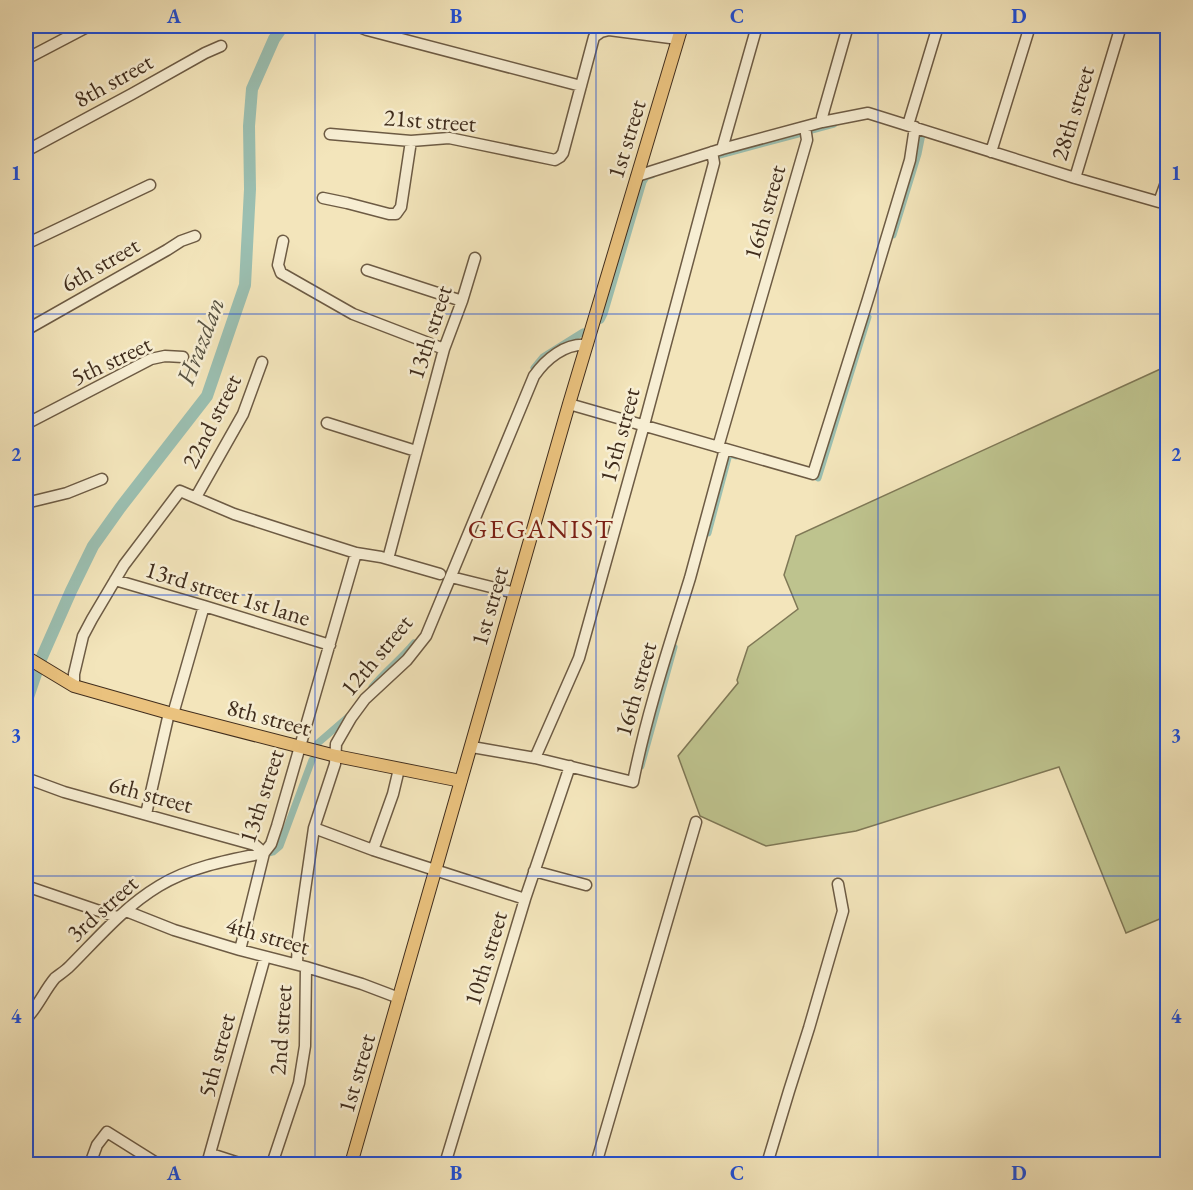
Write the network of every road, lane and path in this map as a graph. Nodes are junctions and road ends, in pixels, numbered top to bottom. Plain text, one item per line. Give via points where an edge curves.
1 (89, 26) edge
2 (357, 26) edge
3 (682, 26) edge
4 (757, 26) edge
5 (848, 26) edge
6 (938, 26) edge
7 (1030, 26) edge
8 (1120, 26) edge
9 (608, 28) edge
10 (678, 39) junction
11 (221, 46) dead end
12 (26, 58) edge
13 (580, 86) junction
14 (822, 122) junction
15 (912, 126) junction
16 (805, 127) junction
17 (330, 134) dead end
18 (411, 141) junction
19 (26, 151) edge
20 (717, 151) junction
21 (991, 152) junction
22 (637, 176) junction
23 (1167, 177) edge
24 (1075, 178) junction
25 (150, 185) dead end
26 (322, 198) dead end
27 (195, 236) dead end
28 (283, 241) dead end
29 (26, 244) edge
30 (475, 258) dead end
31 (367, 270) dead end
32 (462, 301) junction
33 (26, 330) edge
34 (586, 345) junction
35 (444, 349) junction
36 (183, 357) dead end
37 (262, 362) dead end
38 (569, 404) junction
39 (327, 423) dead end
40 (26, 424) edge
41 (644, 425) junction
42 (721, 448) junction
43 (416, 451) junction
44 (102, 479) dead end
45 (196, 497) junction
46 (26, 503) edge
47 (356, 553) junction
48 (388, 559) junction
49 (440, 574) dead end
50 (451, 577) junction
51 (115, 580) junction
52 (515, 593) junction
53 (204, 606) junction
54 (330, 645) junction
55 (26, 657) edge
56 (71, 684) junction
57 (171, 714) junction
58 (300, 747) junction
59 (472, 747) junction
60 (336, 756) junction
61 (535, 758) junction
62 (570, 766) junction
63 (399, 769) junction
64 (26, 778) edge
65 (461, 781) junction
66 (146, 814) junction
67 (696, 822) dead end
68 (314, 828) junction
69 (374, 850) junction
70 (264, 853) junction
71 (435, 869) junction
72 (534, 871) junction
73 (838, 884) dead end
74 (586, 885) dead end
75 (26, 886) edge
76 (525, 899) junction
77 (122, 914) junction
78 (240, 950) junction
79 (265, 957) junction
80 (301, 966) junction
81 (399, 998) junction
82 (26, 1019) edge
83 (209, 1159) edge
84 (90, 1164) edge
85 (158, 1164) edge
86 (242, 1164) edge
87 (272, 1164) edge
88 (351, 1164) edge
89 (445, 1164) edge
90 (596, 1164) edge
91 (767, 1164) edge

1 - 12 street
2 - 13 street
3 - 10 main road, 1st street
4 - 20 street, 15th street
5 - 14 street
6 - 15 street
7 - 21 street
8 - 24 street, 28th street
9 - 10 street
9 - 13 street via 594,37
10 - 22 main road, 1st street
11 - 19 street, 8th street
13 - 18 street, 21st street via 563,153 555,160 449,138
14 - 15 street via 868,113
14 - 16 street
15 - 21 street
15 - 42 street via 910,160 813,474
16 - 20 street
16 - 42 street, 16th street via 807,140
17 - 18 street, 21st street
18 - 26 street via 401,207 396,214
20 - 22 street
20 - 41 street, 15th street
21 - 24 street
22 - 34 main road, 1st street
23 - 24 street via 1159,202
25 - 29 street
27 - 33 street, 6th street
28 - 35 street via 278,265 281,273 353,314
30 - 32 street, 13th street
31 - 32 street
32 - 35 street, 13th street
34 - 38 main road, 1st street
34 - 50 street, 12th street via 554,355 534,376
35 - 43 street, 13th street
36 - 40 street, 5th street via 151,359
37 - 45 street, 22nd street via 243,414
38 - 41 street
38 - 52 main road, 1st street
39 - 43 street
41 - 42 street
41 - 61 street, 15th street via 579,658
42 - 62 street, 16th street via 633,782
43 - 48 street, 13th street
44 - 46 street
45 - 47 street via 234,514
45 - 51 street via 180,490
47 - 48 street
47 - 54 street, 13th street
48 - 49 street
50 - 52 street
50 - 60 street, 12th street via 426,636 407,660 365,699 336,744
51 - 53 street, 13rd street 1st lane
51 - 56 street via 84,636
52 - 59 main road, 1st street
53 - 54 street, 13rd street 1st lane
53 - 57 street
54 - 58 street, 13th street
55 - 56 main road, 8th street
56 - 57 main road, 8th street
57 - 58 main road, 8th street
57 - 66 street
58 - 60 main road, 8th street
58 - 70 street, 13th street via 272,844
59 - 61 street, 16th street
59 - 65 main road, 1st street
60 - 63 main road, 8th street
60 - 68 street, 12th street
61 - 62 street, 16th street
62 - 72 street, 10th street
63 - 65 main road, 8th street
63 - 69 street
64 - 66 street, 6th street
65 - 71 main road, 1st street
66 - 70 street, 6th street via 255,845
67 - 90 street
68 - 69 street
68 - 80 street, 12th street via 298,938
69 - 71 street
70 - 77 street, 3rd street via 209,865 159,886
70 - 78 street, 13th street
71 - 76 street
71 - 81 main road, 1st street
72 - 74 street
72 - 76 street, 10th street
73 - 91 street via 843,911
75 - 77 street, 4th street
76 - 89 street, 10th street
77 - 78 street, 4th street
77 - 82 street, 3rd street via 57,976
78 - 79 street, 4th street
79 - 80 street, 4th street
79 - 83 street, 5th street
80 - 81 street, 4th street
80 - 87 street, 2nd street via 305,1046 299,1083
81 - 88 main road, 1st street
83 - 86 street
84 - 85 street via 107,1132

